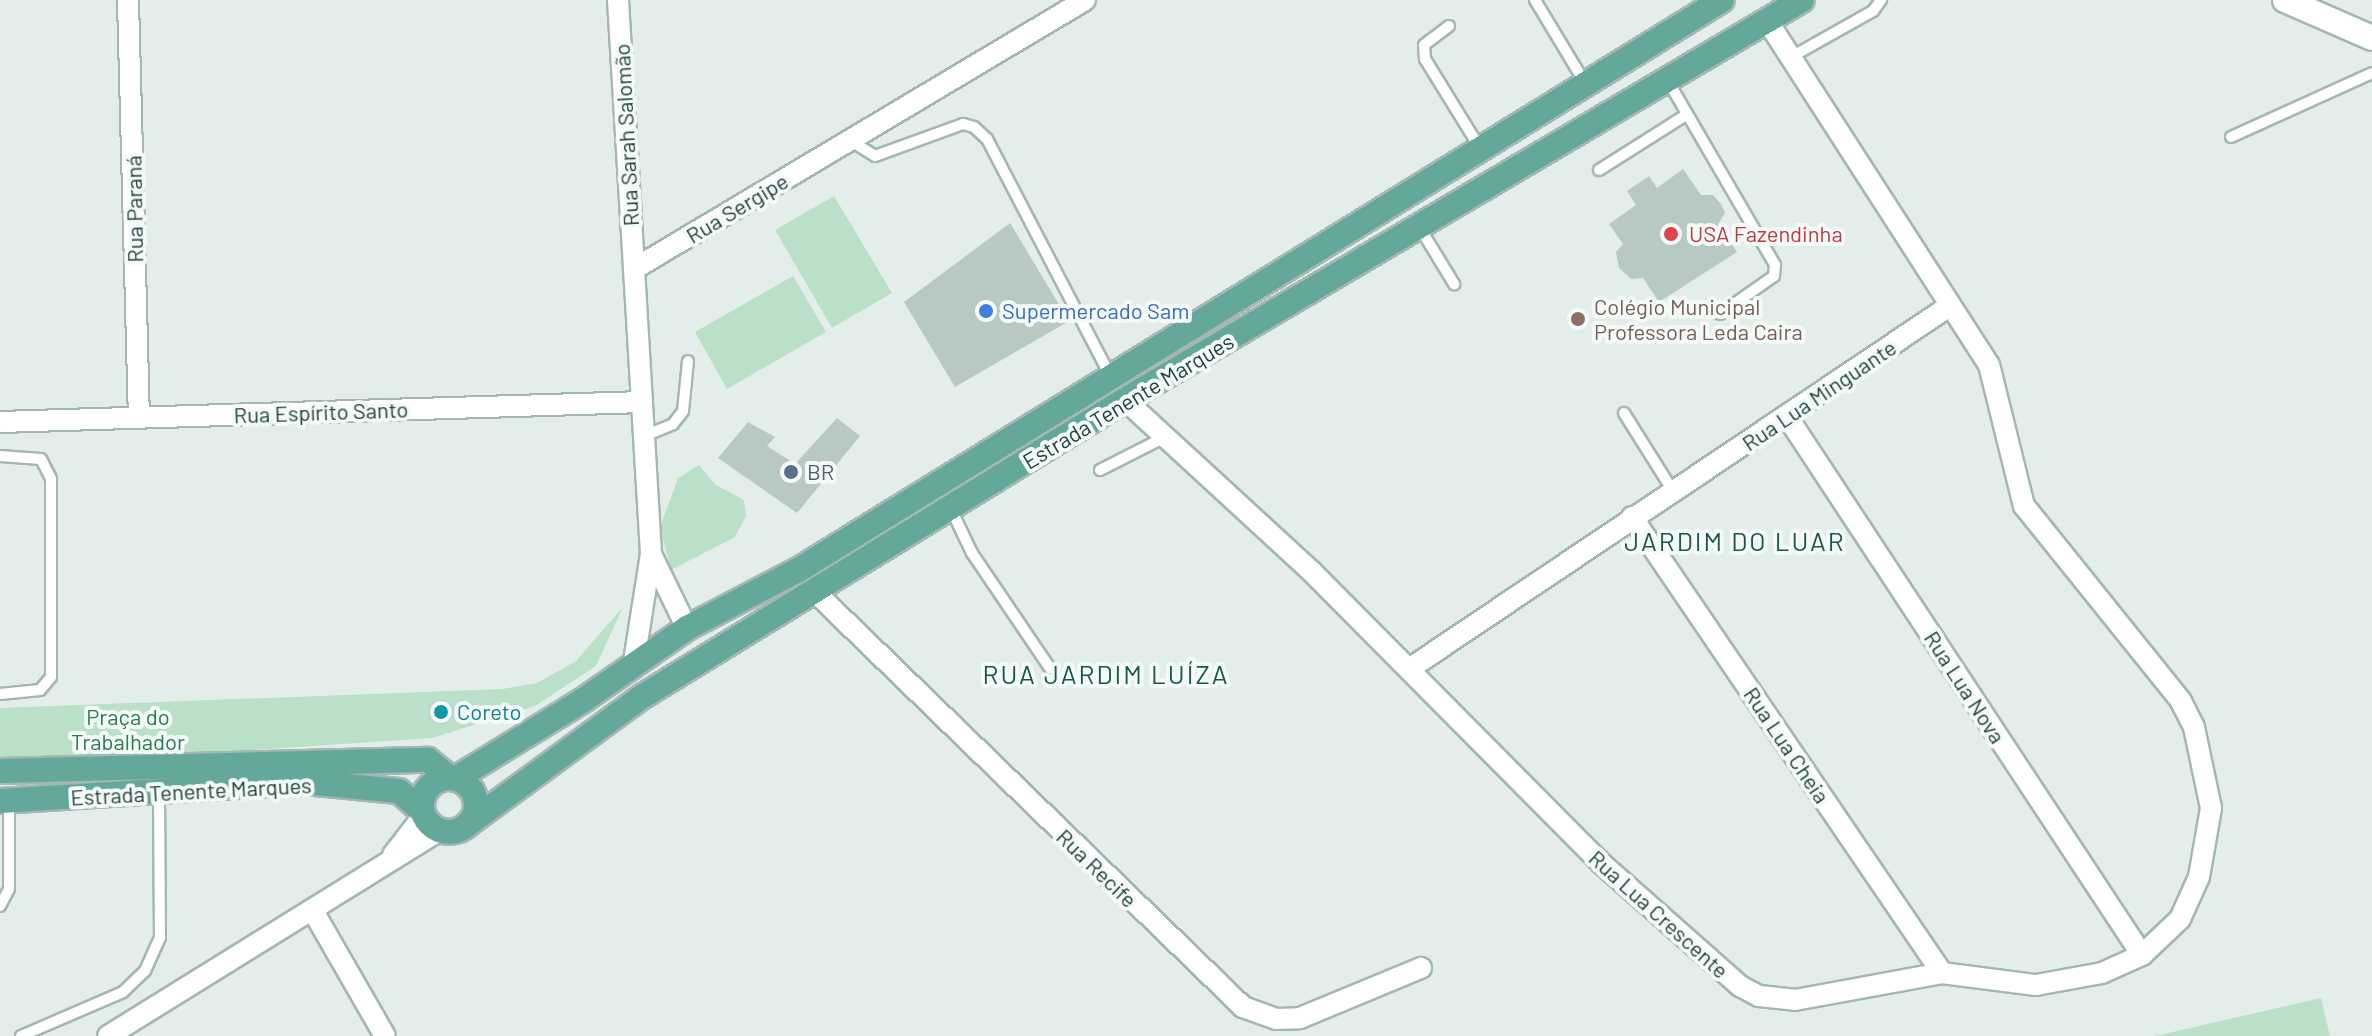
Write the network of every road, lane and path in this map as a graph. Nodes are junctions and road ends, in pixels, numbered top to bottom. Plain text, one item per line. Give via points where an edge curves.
1 (128, 0) edge
2 (618, 0) edge
3 (1085, 0) edge
4 (1535, 0) edge
5 (1722, 0) edge
6 (1802, 0) edge
7 (1881, 0) edge
8 (2285, 0) edge
9 (1768, 22) junction
10 (1449, 26) dead end
11 (2372, 38) edge
12 (1793, 56) junction
13 (2372, 73) edge
14 (1668, 80) junction
15 (1586, 85) junction
16 (1686, 115) junction
17 (2231, 137) dead end
18 (851, 141) junction
19 (1481, 150) junction
20 (1599, 170) dead end
21 (1420, 228) junction
22 (634, 269) junction
23 (1454, 284) dead end
24 (1948, 307) junction
25 (1720, 314) dead end
26 (688, 361) dead end
27 (1110, 375) junction
28 (1125, 400) junction
29 (642, 402) junction
30 (1624, 413) dead end
31 (139, 417) junction
32 (1788, 418) junction
33 (0, 422) edge
34 (644, 436) junction
35 (1165, 437) junction
36 (0, 456) edge
37 (1100, 470) dead end
38 (1673, 491) junction
39 (951, 509) junction
40 (1632, 517) junction
41 (651, 554) junction
42 (816, 593) junction
43 (687, 628) junction
44 (634, 661) junction
45 (1050, 668) dead end
46 (1409, 669) junction
47 (0, 694) edge
48 (640, 698) junction
49 (0, 771) edge
50 (452, 778) junction
51 (159, 791) junction
52 (4, 801) edge
53 (428, 819) junction
54 (468, 824) junction
55 (0, 906) edge
56 (313, 911) junction
57 (2142, 955) junction
58 (1421, 968) dead end
59 (1942, 973) junction
60 (21, 1036) edge
61 (108, 1036) edge
62 (385, 1036) edge

1 - 31 street, Rua Paraná
2 - 22 street, Rua Sarah Salomão
3 - 18 street, Rua Sergipe
4 - 15 lane
5 - 15 main road, Estrada Tenente Marques
6 - 9 main road, Estrada Tenente Marques
7 - 12 lane via 1873,11
8 - 11 street
9 - 12 street
9 - 14 main road, Estrada Tenente Marques
10 - 19 lane via 1424,45 1425,59
12 - 24 street
13 - 17 lane
14 - 16 lane
14 - 21 main road, Estrada Tenente Marques
15 - 19 main road, Estrada Tenente Marques
16 - 20 lane
16 - 25 lane via 1775,265 1774,276
18 - 22 street, Rua Sergipe
18 - 27 lane via 875,156 963,124 974,127 987,139
19 - 27 main road, Estrada Tenente Marques
21 - 23 lane
21 - 28 main road, Estrada Tenente Marques
22 - 29 street
24 - 32 street, Rua Lua Minguante
24 - 57 street, Rua Lua Crescente via 1994,379 2024,506 2181,701 2204,755 2211,808 2199,877 2180,919
26 - 34 lane via 683,411 673,424
27 - 43 main road, Estrada Tenente Marques via 800,569
28 - 35 street, Rua Lua Crescente
28 - 39 main road, Estrada Tenente Marques
29 - 31 street, Rua Espírito Santo
29 - 34 street
30 - 38 lane
31 - 33 street, Rua Espírito Santo
32 - 38 street, Rua Lua Minguante
32 - 57 street, Rua Lua Nova
34 - 41 street
35 - 37 lane
35 - 46 street, Rua Lua Crescente
36 - 47 lane via 41,459 51,479 51,677 40,690
38 - 40 street, Rua Lua Minguante
39 - 42 main road, Estrada Tenente Marques
39 - 45 lane via 972,553
40 - 46 street, Rua Lua Minguante
40 - 59 street, Rua Lua Cheia
41 - 43 street
41 - 44 street
42 - 48 main road, Estrada Tenente Marques
42 - 58 street, Rua Recife via 1243,1007 1276,1019 1300,1018
43 - 44 main road, Estrada Tenente Marques
43 - 48 main road via 693,657 650,683
44 - 50 main road, Estrada Tenente Marques via 582,701
46 - 59 street, Rua Lua Crescente via 1601,863 1740,986 1759,996 1795,1000
48 - 54 main road, Estrada Tenente Marques
49 - 50 main road, Estrada Tenente Marques via 428,760
50 - 53 main road via 430,785
50 - 54 main road via 474,794 475,810
51 - 52 main road, Estrada Tenente Marques
51 - 53 main road, Estrada Tenente Marques via 305,782 399,791
51 - 60 lane via 160,938 145,971 123,992
52 - 55 lane via 9,889
53 - 54 main road
53 - 56 street via 383,867
56 - 61 street
56 - 62 street
57 - 59 street, Rua Lua Crescente via 2102,973 2036,985

